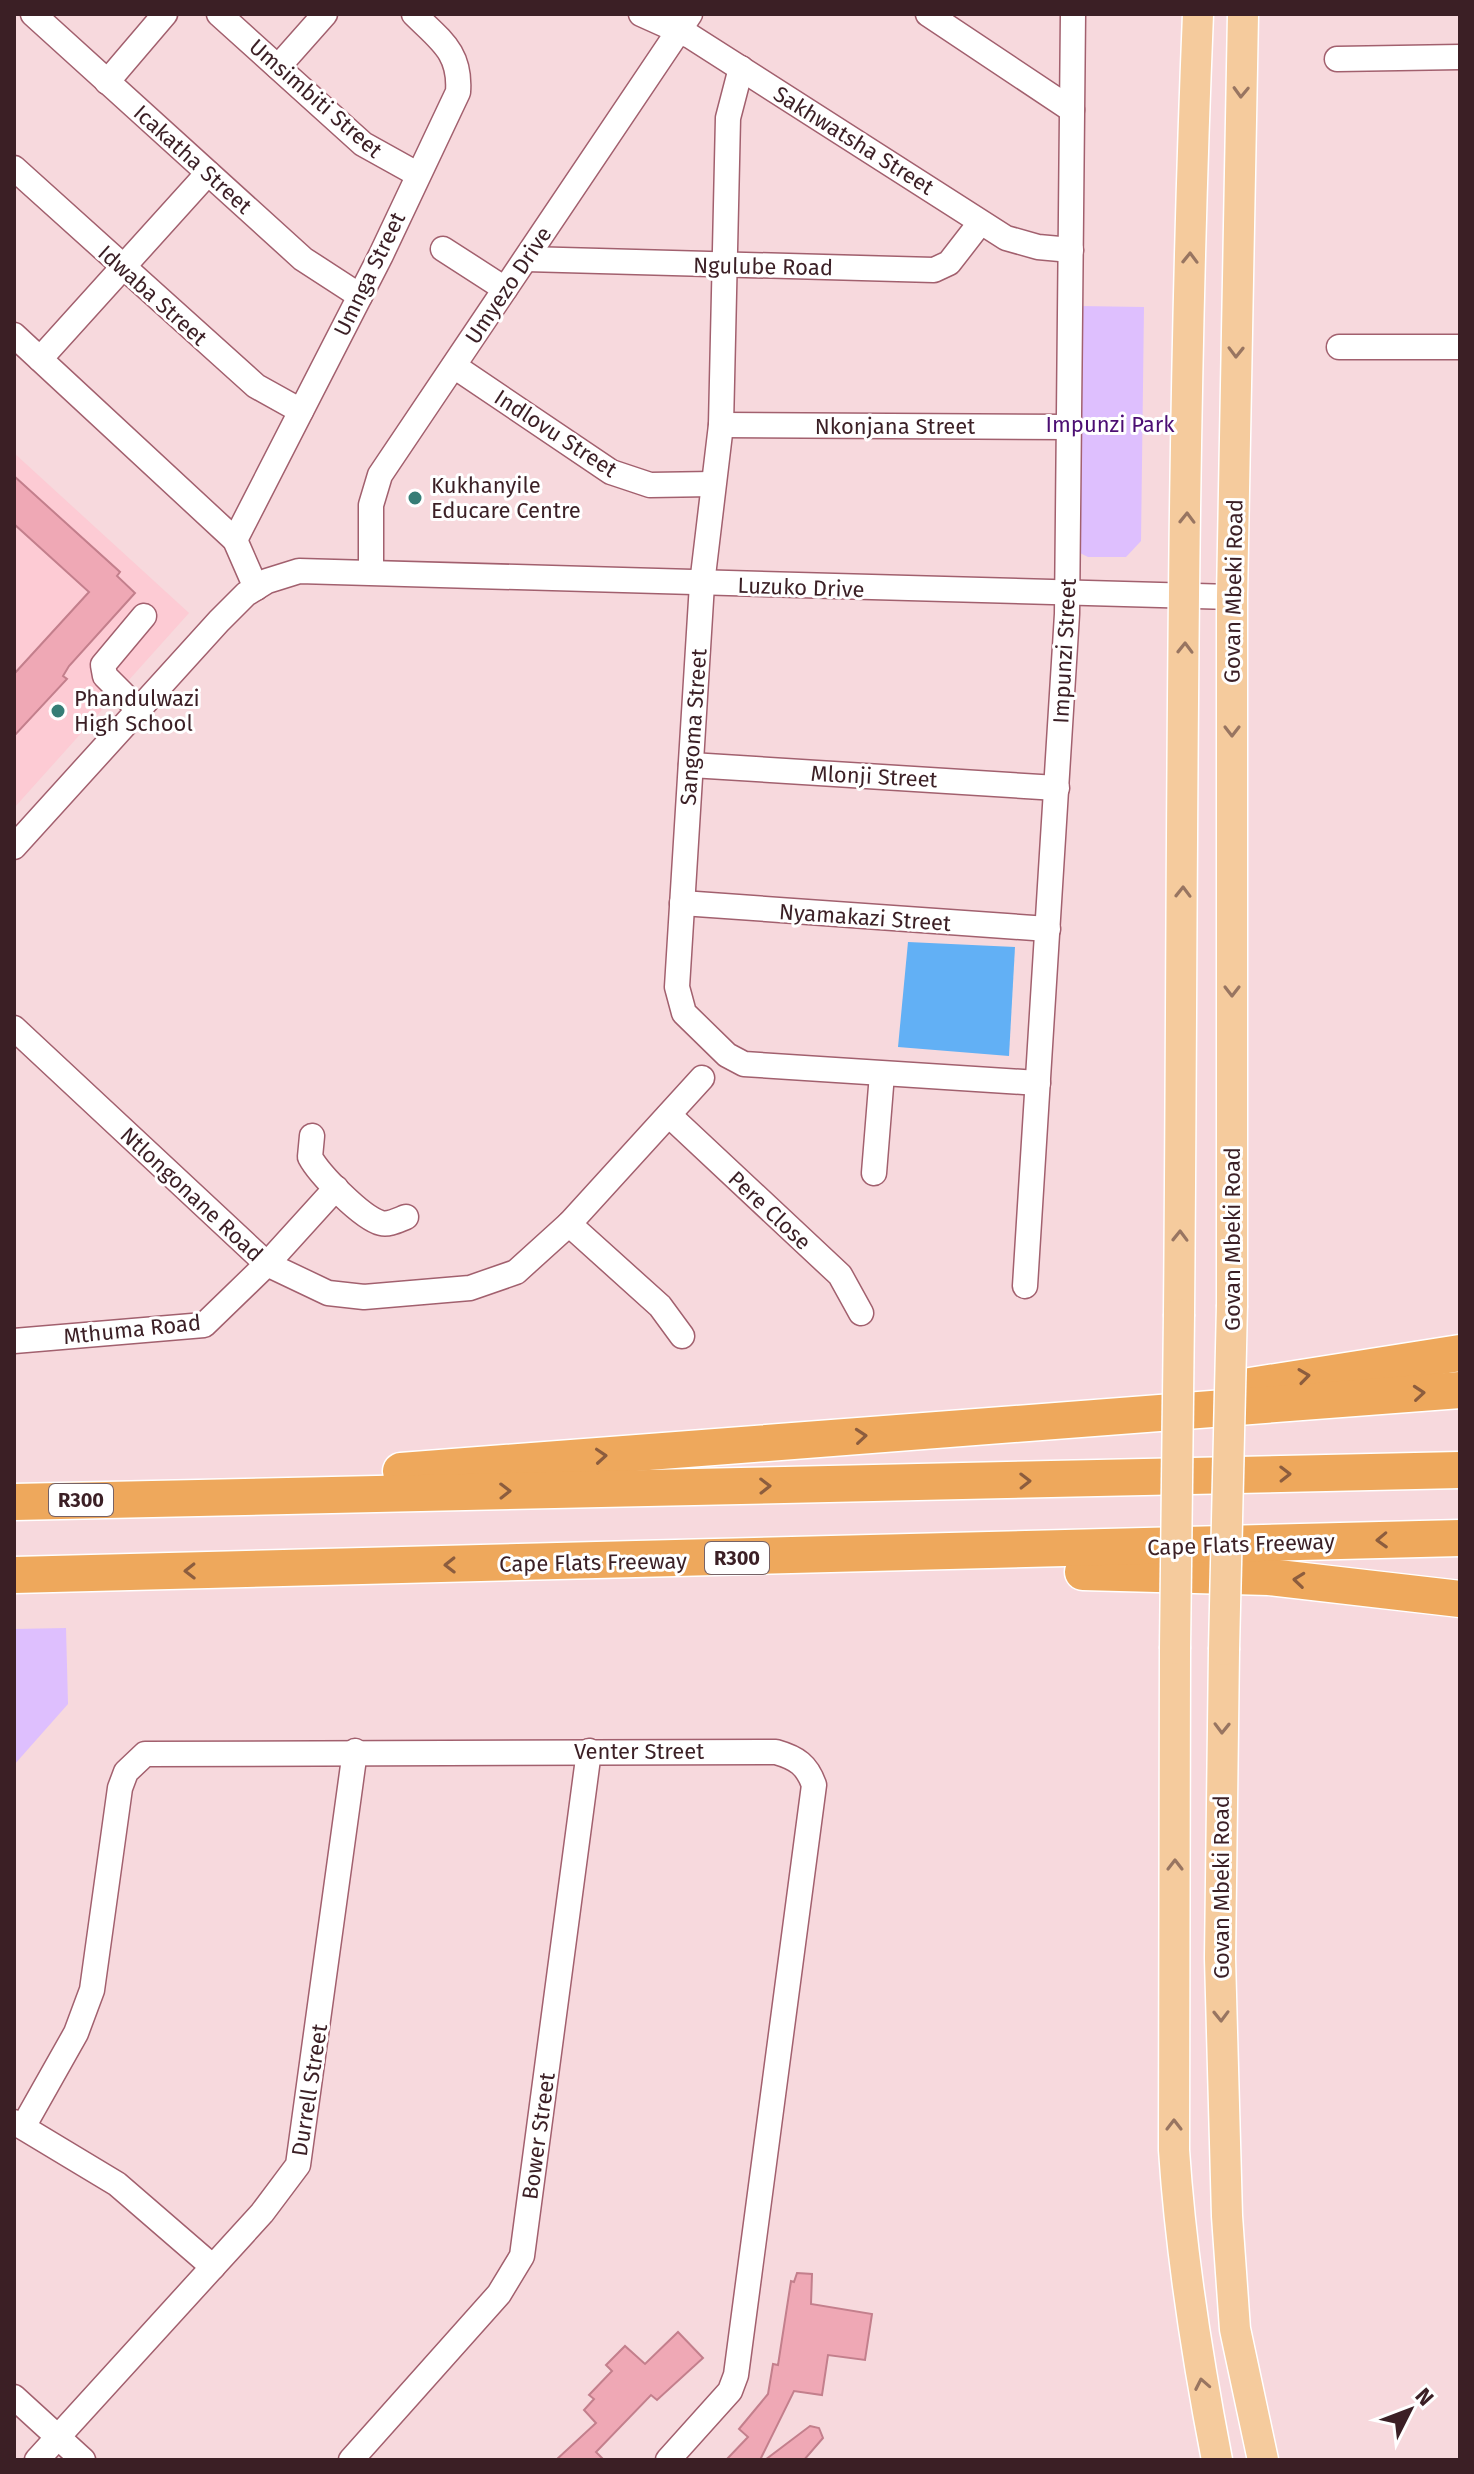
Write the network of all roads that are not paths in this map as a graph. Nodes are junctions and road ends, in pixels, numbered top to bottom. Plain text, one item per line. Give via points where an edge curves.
1 (19, 14) edge
2 (33, 14) edge
3 (165, 14) edge
4 (219, 14) edge
5 (325, 14) edge
6 (414, 14) edge
7 (641, 14) edge
8 (928, 14) edge
9 (1073, 14) edge
10 (1198, 14) edge
11 (1243, 14) edge
12 (14, 20) edge
13 (685, 22) edge
14 (1460, 57) edge
15 (1337, 59) dead end
16 (278, 67) junction
17 (741, 68) junction
18 (107, 82) junction
19 (1072, 110) junction
20 (14, 168) edge
21 (208, 173) junction
22 (417, 174) junction
23 (980, 223) junction
24 (443, 249) dead end
25 (1071, 250) junction
26 (526, 259) junction
27 (724, 265) junction
28 (123, 269) junction
29 (505, 289) junction
30 (360, 296) junction
31 (14, 335) edge
32 (1339, 347) dead end
33 (1460, 347) edge
34 (40, 359) junction
35 (454, 366) junction
36 (301, 411) junction
37 (721, 425) junction
38 (1069, 427) junction
39 (713, 484) junction
40 (235, 540) junction
41 (371, 570) junction
42 (702, 584) junction
43 (256, 588) junction
44 (1067, 594) junction
45 (1185, 595) junction
46 (1232, 597) junction
47 (144, 616) dead end
48 (139, 710) junction
49 (691, 765) junction
50 (1057, 788) junction
51 (14, 847) edge
52 (682, 903) junction
53 (1048, 929) junction
54 (14, 1028) edge
55 (882, 1074) junction
56 (702, 1078) dead end
57 (1038, 1083) junction
58 (669, 1115) junction
59 (312, 1136) dead end
60 (874, 1173) dead end
61 (336, 1188) junction
62 (406, 1217) dead end
63 (569, 1224) junction
64 (267, 1264) junction
65 (1025, 1286) dead end
66 (861, 1313) dead end
67 (682, 1336) dead end
68 (14, 1341) edge
69 (1460, 1353) edge
70 (1460, 1390) edge
71 (1118, 1417) junction
72 (1460, 1470) edge
73 (147, 1499) junction
74 (14, 1502) edge
75 (1460, 1538) edge
76 (576, 1562) junction
77 (14, 1575) edge
78 (1460, 1599) edge
79 (355, 1751) junction
80 (589, 1751) junction
81 (19, 2124) edge
82 (213, 2267) junction
83 (14, 2397) edge
84 (58, 2437) junction
85 (37, 2460) edge
86 (83, 2460) edge
87 (351, 2460) edge
88 (668, 2460) edge
89 (1217, 2460) edge
90 (1263, 2460) edge

1 - 12 street
2 - 18 street, Icakatha Street
3 - 18 street
4 - 16 street, Umsimbiti Street
5 - 16 street
6 - 22 street, Umnga Street via 451,52 460,70 458,92
7 - 13 street, Sakhwatsha Street
8 - 19 street
9 - 19 street, Impunzi Street
45 -> 10 main road, Govan Mbeki Road
11 -> 46 main road, Govan Mbeki Road
13 - 17 street, Sakhwatsha Street
13 - 26 street, Umyezo Drive
14 - 15 street
16 - 22 street, Umsimbiti Street via 363,144
17 - 23 street, Sakhwatsha Street
17 - 27 street, Sangoma Street via 728,118
18 - 21 street, Icakatha Street
19 - 25 street, Impunzi Street
20 - 28 street, Idwaba Street
21 - 28 street
21 - 30 street, Icakatha Street via 303,259
22 - 30 street, Umnga Street
23 - 25 street, Sakhwatsha Street via 1020,243
23 - 27 street, Ngulube Road via 949,263 934,270
24 - 29 street
25 - 38 street, Impunzi Street
26 - 27 street, Ngulube Road
26 - 29 street, Umyezo Drive
27 - 37 street, Sangoma Street
28 - 34 street
28 - 36 street, Idwaba Street via 256,386
29 - 35 street, Umyezo Drive
30 - 36 street, Umnga Street
31 - 34 street
32 - 33 street
34 - 40 street
35 - 39 street, Indlovu Street via 611,472 650,485
35 - 41 street, Umyezo Drive via 374,489
36 - 40 street, Umnga Street
37 - 38 street, Nkonjana Street
37 - 39 street, Sangoma Street
38 - 44 street, Impunzi Street
39 - 42 street, Sangoma Street
40 - 43 street
41 - 42 street, Luzuko Drive
41 - 43 street, Luzuko Drive via 283,573
42 - 44 street, Luzuko Drive
42 - 49 street, Sangoma Street
43 - 48 street, Luzuko Drive
44 - 45 street, Luzuko Drive
44 - 50 street, Impunzi Street
45 - 46 street, Luzuko Drive
89 -> 45 main road, Govan Mbeki Road, bridge via 1195,2347 1174,2150
46 -> 90 main road, Govan Mbeki Road, bridge via 1232,1305 1220,1958 1235,2329
47 - 48 street via 103,665 105,676
48 - 51 street, Luzuko Drive
49 - 50 street, Mlonji Street
49 - 52 street, Sangoma Street
50 - 53 street, Impunzi Street
52 - 53 street, Nyamakazi Street
52 - 55 street, Sangoma Street via 680,1003 727,1055 744,1064
53 - 57 street, Impunzi Street
54 - 64 street, Ntlongonane Road
55 - 57 street, Sangoma Street
55 - 60 street
56 - 58 street, Ntlongonane Road
57 - 65 street, Impunzi Street
58 - 63 street, Ntlongonane Road
58 - 66 street, Pere Close via 840,1275
59 - 61 street via 310,1157
61 - 62 street via 372,1219 389,1223
61 - 64 street, Mthuma Road
63 - 64 street, Ntlongonane Road via 516,1272 470,1288 364,1297 328,1293
63 - 67 street via 660,1306
64 - 68 street, Mthuma Road via 204,1325
71 -> 69 highway via 1278,1380
71 -> 70 highway
73 -> 71 highway via 375,1473
73 -> 72 highway, R300
73 - 74 highway, R300
75 -> 76 highway, Cape Flats Freeway / R300
76 -> 77 highway, Cape Flats Freeway / R300
78 -> 76 highway via 1269,1577 1105,1572 783,1575
79 - 80 street, Venter Street
79 - 81 street, Venter Street via 157,1751 134,1762 120,1788 86,2013
79 - 82 street, Durrell Street via 302,2153 290,2179
80 - 87 street, Bower Street via 522,2256 499,2294
80 - 88 street, Venter Street via 776,1752 803,1764 814,1785 736,2375 730,2391
81 - 82 street via 117,2184
82 - 84 street, Durrell Street
83 - 84 street
84 - 85 street, Durrell Street
84 - 86 street

